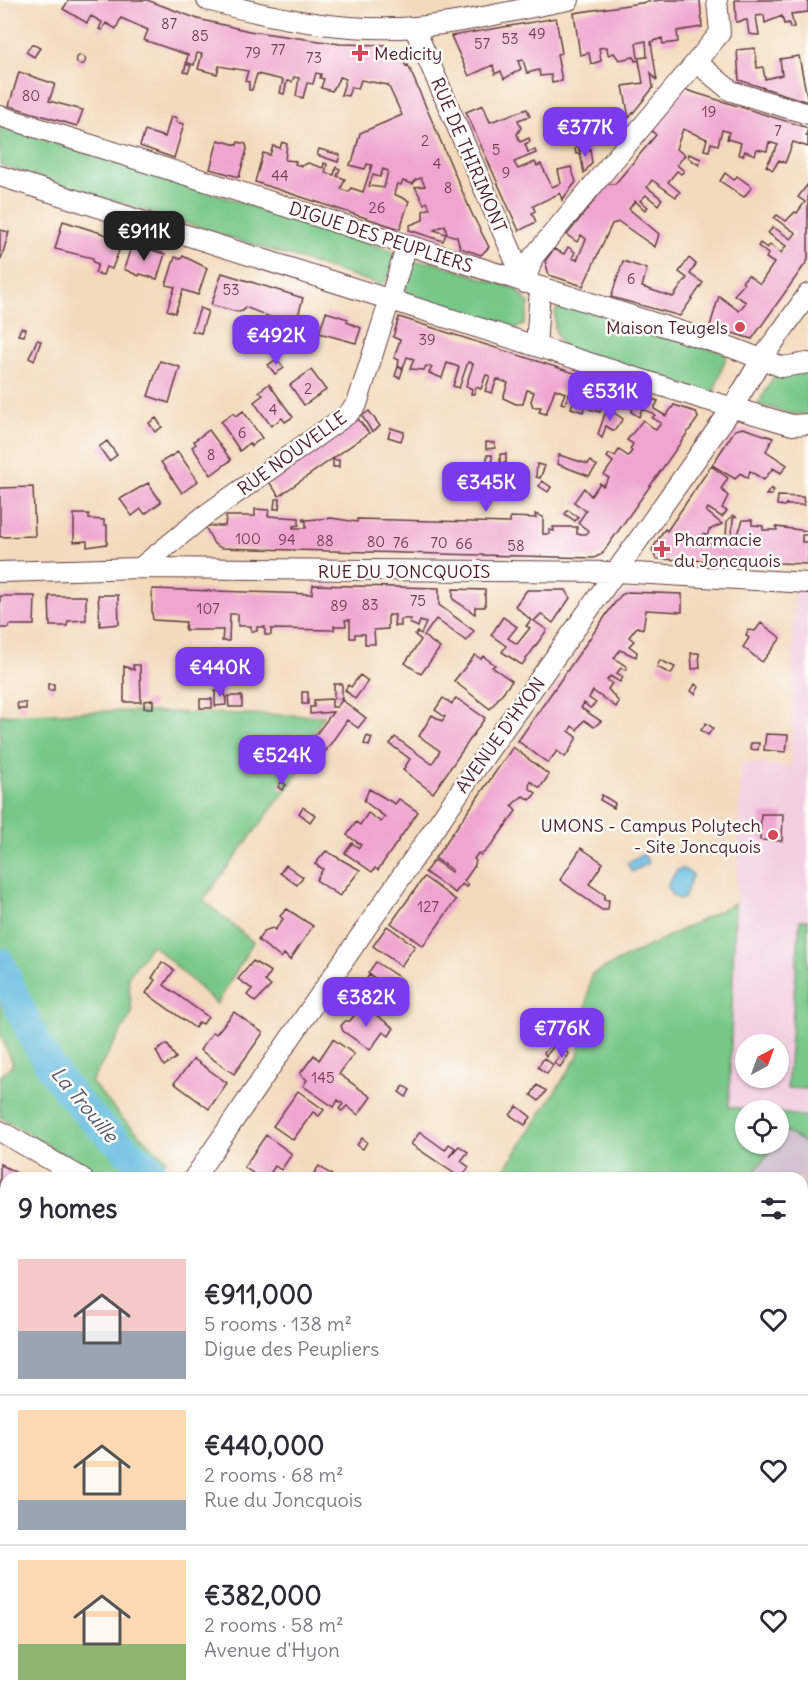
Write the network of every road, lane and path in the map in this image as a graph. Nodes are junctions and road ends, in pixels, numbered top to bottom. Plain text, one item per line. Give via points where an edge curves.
1 (207, 0) edge
2 (569, 0) edge
3 (717, 0) edge
4 (414, 27) junction
5 (696, 62) junction
6 (808, 114) edge
7 (0, 116) edge
8 (0, 176) edge
9 (407, 245) junction
10 (532, 286) junction
11 (808, 294) edge
12 (388, 300) junction
13 (536, 346) junction
14 (761, 360) junction
15 (808, 363) edge
16 (733, 407) junction
17 (808, 424) edge
18 (140, 568) junction
19 (0, 572) edge
20 (617, 572) junction
21 (808, 583) edge
22 (0, 1131) edge
23 (72, 1172) edge
24 (197, 1172) edge

1 - 4 street via 297,19
2 - 4 street
3 - 5 street via 720,33
4 - 10 street, RUE DE THIRIMONT
5 - 6 street via 731,91
5 - 10 street via 533,258
7 - 9 street, DIGUE DES PEUPLIERS
8 - 12 street
9 - 10 street, DIGUE DES PEUPLIERS
9 - 12 street, RUE NOUVELLE
10 - 13 street
10 - 14 street, DIGUE DES PEUPLIERS
11 - 14 street, AVENUE D'HYON
12 - 13 street
12 - 18 street, RUE NOUVELLE via 357,404 348,414 204,516
13 - 16 street
14 - 15 street, DIGUE DES PEUPLIERS via 782,367
14 - 16 street, AVENUE D'HYON
16 - 17 street via 792,425
16 - 20 street, AVENUE D'HYON
18 - 19 street, RUE DU JONCQUOIS
18 - 20 street, RUE DU JONCQUOIS
20 - 21 street, RUE DU JONCQUOIS
20 - 24 street, AVENUE D'HYON via 465,784
22 - 23 street

